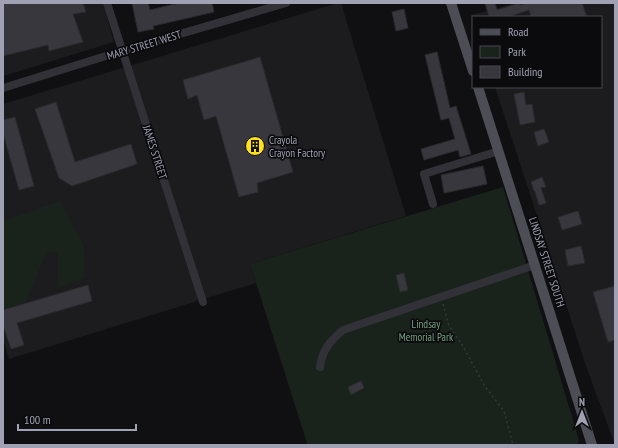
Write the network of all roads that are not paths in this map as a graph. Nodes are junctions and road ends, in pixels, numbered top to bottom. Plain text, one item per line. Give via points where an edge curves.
1 (107, 3) edge
2 (286, 3) edge
3 (451, 3) edge
4 (122, 51) junction
5 (472, 68) edge
6 (3, 88) edge
7 (478, 88) edge
8 (499, 152) junction
9 (433, 204) dead end
10 (535, 265) junction
11 (203, 302) dead end
12 (320, 367) dead end
13 (592, 445) edge

1 - 4 street, JAMES STREET
2 - 4 street, MARY STREET WEST
3 - 5 main road
4 - 6 street, MARY STREET WEST
4 - 11 street, JAMES STREET
7 - 8 main road, LINDSAY STREET SOUTH
8 - 9 street via 424,174
8 - 10 main road, LINDSAY STREET SOUTH
10 - 12 street via 343,330 325,349
10 - 13 main road, LINDSAY STREET SOUTH

